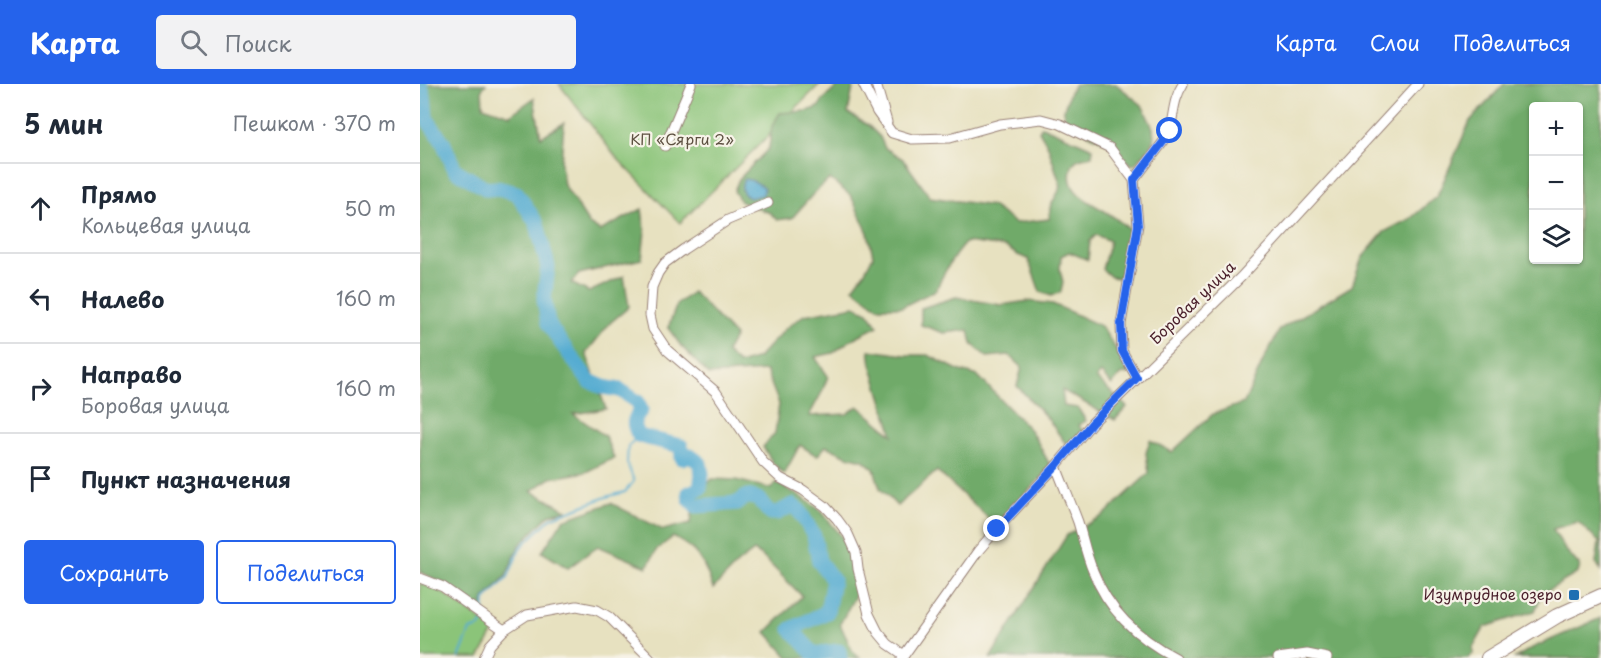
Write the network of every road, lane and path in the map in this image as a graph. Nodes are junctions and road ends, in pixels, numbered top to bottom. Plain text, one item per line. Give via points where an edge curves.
1 (691, 84) edge
2 (863, 84) edge
3 (876, 84) edge
4 (1183, 84) edge
5 (1418, 84) edge
6 (892, 133) junction
7 (665, 147) dead end
8 (1134, 180) junction
9 (768, 203) dead end
10 (1137, 378) junction
11 (1056, 466) junction
12 (420, 578) edge
13 (1601, 596) edge
14 (504, 630) junction
15 (903, 656) edge
16 (484, 658) edge
17 (650, 658) edge
18 (1176, 658) edge
19 (1278, 658) edge
20 (1327, 658) edge
21 (1488, 658) edge

1 - 7 street
2 - 6 street
3 - 6 street
4 - 8 street via 1175,100 1167,137
5 - 10 street, Боровая улица via 1241,277
6 - 8 street via 912,139 950,138 1000,124 1041,119 1110,148
8 - 10 street via 1138,225 1121,324 1122,351
9 - 15 street via 728,220 665,263 652,287 653,329 668,350 716,392 763,462 837,519 856,552 869,614 878,632
10 - 11 street, Боровая улица
11 - 15 street, Боровая улица via 978,551
11 - 18 street via 1102,593 1144,638
12 - 14 street via 443,587
13 - 21 main road via 1557,616
14 - 16 street
14 - 17 street via 527,615 577,606 609,617
19 - 20 street via 1307,654

